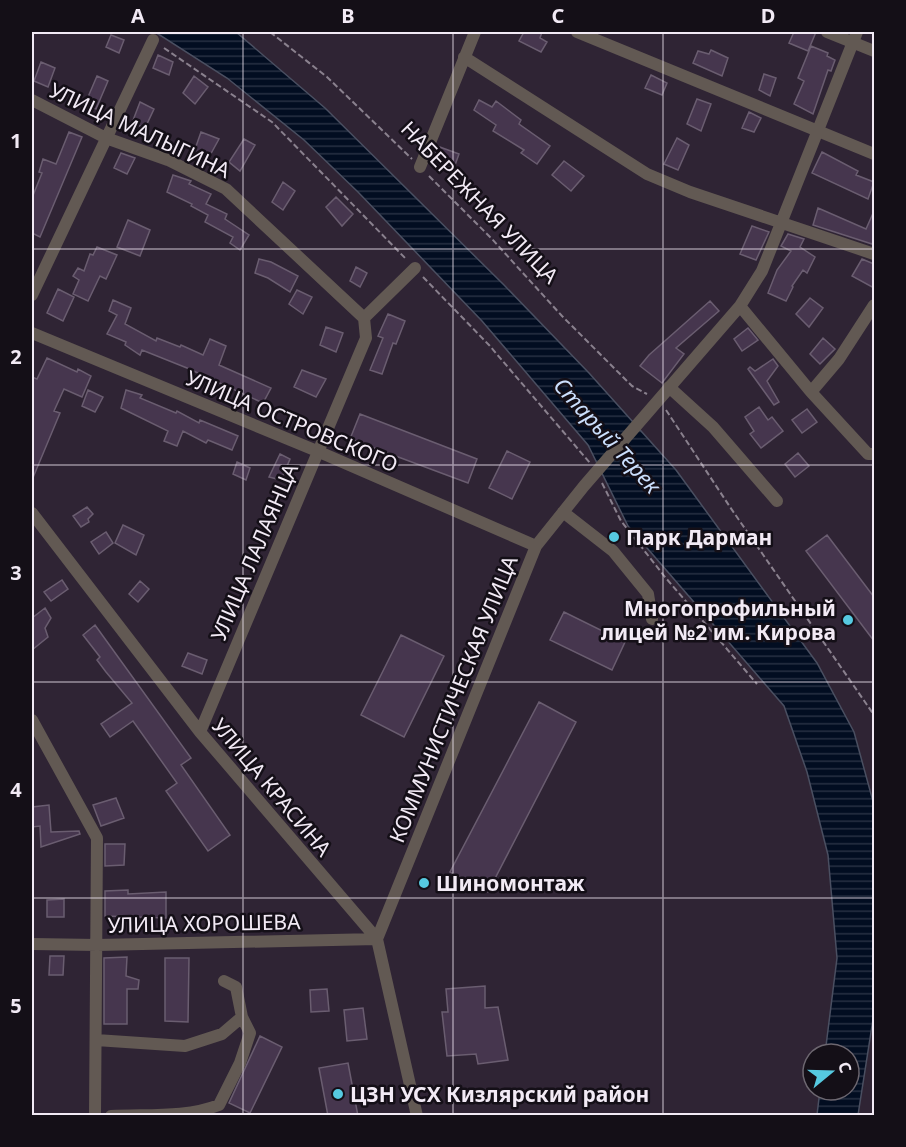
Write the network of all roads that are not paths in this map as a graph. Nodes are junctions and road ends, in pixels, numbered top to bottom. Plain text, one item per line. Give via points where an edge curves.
1 (475, 32) edge
2 (577, 32) edge
3 (827, 32) edge
4 (855, 37) edge
5 (153, 40) road end
6 (874, 51) edge
7 (464, 57) junction
8 (32, 100) edge
9 (818, 129) junction
10 (106, 138) junction
11 (874, 154) edge
12 (420, 167) road end
13 (780, 223) junction
14 (874, 254) edge
15 (415, 268) road end
16 (32, 295) edge
17 (874, 305) edge
18 (740, 306) junction
19 (364, 318) junction
20 (32, 333) edge
21 (669, 387) junction
22 (811, 392) junction
23 (317, 451) junction
24 (874, 454) edge
25 (777, 501) dead end
26 (563, 512) junction
27 (32, 513) edge
28 (536, 546) junction
29 (652, 619) dead end
30 (32, 720) edge
31 (200, 732) junction
32 (376, 939) junction
33 (32, 944) edge
34 (97, 945) junction
35 (224, 981) dead end
36 (242, 1017) junction
37 (96, 1040) junction
38 (95, 1116) edge
39 (111, 1116) edge
40 (417, 1116) edge

1 - 7 street
2 - 9 street
3 - 4 street
4 - 6 street
4 - 9 street
5 - 10 street
7 - 12 street
7 - 13 street via 647,174
8 - 10 street, УЛИЦА МАЛЫГИНА
9 - 11 street
9 - 13 street
10 - 16 street
10 - 19 street, УЛИЦА МАЛЫГИНА via 168,160 226,189
13 - 14 street
13 - 18 street via 762,271
15 - 19 street
17 - 22 street via 839,359
18 - 21 street
18 - 22 street
19 - 23 street, УЛИЦА ЛАЛАЯНЦА via 366,338
20 - 23 street, УЛИЦА ОСТРОВСКОГО
21 - 25 street via 712,428
21 - 26 street, КОММУНИСТИЧЕСКАЯ УЛИЦА
22 - 24 street via 868,454
23 - 28 street, УЛИЦА ОСТРОВСКОГО
23 - 31 street, УЛИЦА ЛАЛАЯНЦА
26 - 28 street, КОММУНИСТИЧЕСКАЯ УЛИЦА
26 - 29 street via 613,551 648,594
27 - 31 street, УЛИЦА КРАСИНА
28 - 32 street, КОММУНИСТИЧЕСКАЯ УЛИЦА
30 - 34 street via 98,838
31 - 32 street, УЛИЦА КРАСИНА
32 - 34 street, УЛИЦА ХОРОШЕВА
32 - 40 street, УЛИЦА КРАСИНА
33 - 34 street, УЛИЦА ХОРОШЕВА
34 - 37 street
35 - 36 street via 236,987
36 - 37 street via 222,1034 185,1046
36 - 39 street via 250,1033 219,1105 182,1113
37 - 38 street

